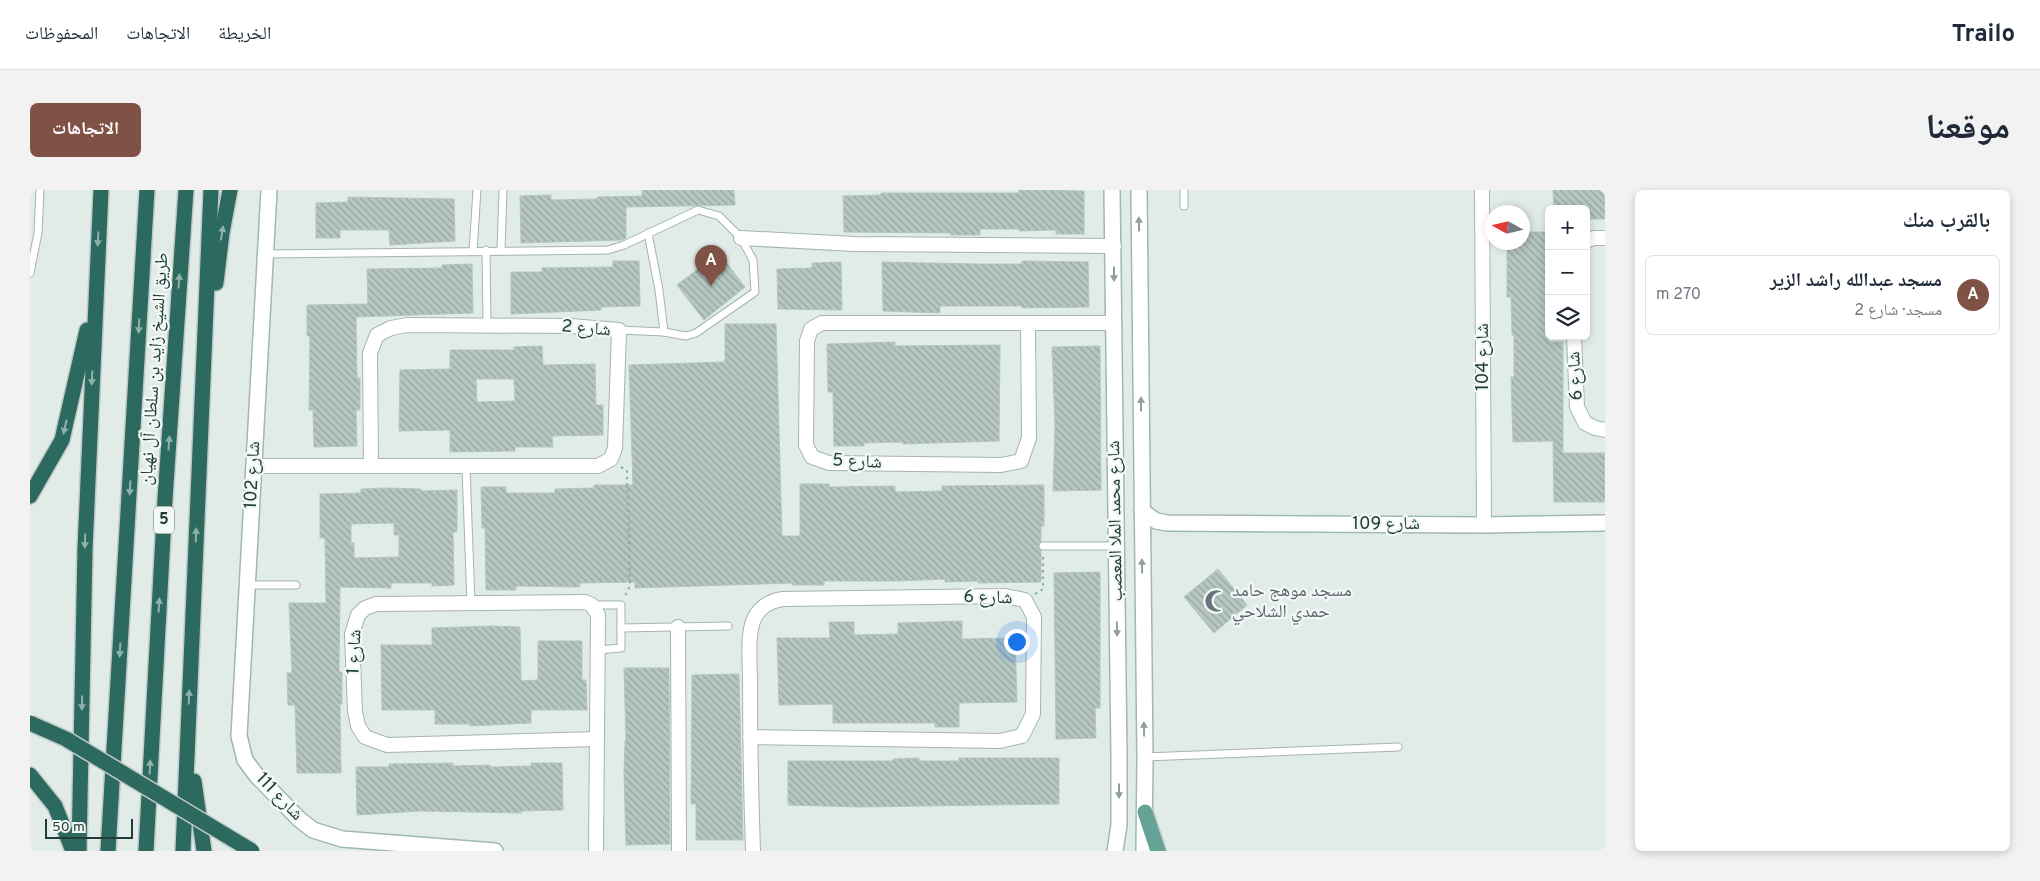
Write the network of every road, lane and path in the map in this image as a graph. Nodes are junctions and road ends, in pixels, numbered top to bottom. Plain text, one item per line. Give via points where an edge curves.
1 (40, 190) edge
2 (101, 190) edge
3 (147, 190) edge
4 (186, 190) edge
5 (211, 190) edge
6 (230, 190) edge
7 (269, 190) edge
8 (477, 190) edge
9 (503, 190) edge
10 (1112, 190) edge
11 (1139, 190) edge
12 (1184, 190) edge
13 (1482, 190) edge
14 (1184, 206) dead end
15 (648, 233) junction
16 (741, 238) junction
17 (1605, 238) edge
18 (1590, 240) edge
19 (1114, 246) junction
20 (473, 250) junction
21 (486, 250) junction
22 (501, 250) junction
23 (265, 254) junction
24 (30, 273) edge
25 (95, 295) junction
26 (1028, 323) junction
27 (1114, 323) junction
28 (487, 325) junction
29 (618, 330) junction
30 (664, 332) junction
31 (1574, 340) edge
32 (203, 386) junction
33 (1605, 430) edge
34 (612, 460) junction
35 (371, 465) junction
36 (254, 466) junction
37 (466, 467) junction
38 (30, 496) edge
39 (1142, 511) junction
40 (1167, 523) junction
41 (1605, 523) edge
42 (1484, 525) junction
43 (1142, 540) junction
44 (1043, 546) joint
45 (1116, 546) junction
46 (296, 585) dead end
47 (247, 586) junction
48 (1025, 600) junction
49 (471, 603) junction
50 (592, 605) junction
51 (621, 605) junction
52 (728, 626) dead end
53 (678, 627) junction
54 (621, 628) junction
55 (598, 650) junction
56 (188, 718) junction
57 (30, 723) edge
58 (750, 737) junction
59 (596, 739) junction
60 (1398, 748) dead end
61 (1119, 757) junction
62 (1145, 757) junction
63 (245, 760) joint
64 (30, 776) edge
65 (1145, 812) junction
66 (73, 851) edge
67 (79, 851) edge
68 (108, 851) edge
69 (146, 851) edge
70 (183, 851) edge
71 (204, 851) edge
72 (252, 851) edge
73 (495, 851) edge
74 (596, 851) edge
75 (679, 851) edge
76 (752, 851) edge
77 (1115, 851) edge
78 (1144, 851) edge
79 (1158, 851) edge

1 - 24 lane via 38,233
2 -> 25 highway
3 -> 68 highway, طريق الشيخ زايد بن سلطان آل نهيان / 5
69 -> 4 highway, طريق الشيخ زايد بن سلطان آل نهيان / 5 via 164,509
5 - 32 highway
32 -> 6 highway
7 - 23 street, شارع 102
8 - 20 lane
9 - 22 lane
10 - 19 street, شارع محمد الملا المعصب
39 -> 11 street, شارع محمد الملا المعصب
12 - 14 lane
13 - 42 street, شارع 104
15 - 16 lane via 698,210 719,216
15 - 22 lane via 608,250
15 - 30 lane
16 - 19 street via 854,244
16 - 30 lane via 754,260 755,292 696,332 686,336
17 - 18 street
19 -> 27 street, شارع محمد الملا المعصب
20 - 21 lane
20 - 23 lane
21 - 22 lane
21 - 28 lane
23 - 36 street, شارع 102
25 -> 38 highway via 62,440
25 -> 67 highway via 85,549
26 - 26 street, شارع 5 via 822,323 811,329 807,341 806,445 812,457 830,463 1001,465 1020,461 1029,438
26 - 27 street, شارع 5
27 - 45 street, شارع محمد الملا المعصب
28 - 29 street, شارع 2
28 - 35 street, شارع 2 via 407,325 377,335 370,353
29 - 30 lane
29 - 34 street, شارع 2
31 - 33 street, شارع 6 via 1577,407 1585,423
56 -> 32 highway
34 - 37 street via 598,466
34 - 51 path via 627,471 630,586
35 - 36 street
35 - 37 street
36 - 47 street, شارع 102
37 - 49 lane
39 - 40 street, شارع 109 via 1156,521
39 - 43 street, شارع محمد الملا المعصب
40 - 42 street, شارع 109
40 - 43 street
41 - 42 street, شارع 109
62 -> 43 street, شارع محمد الملا المعصب
44 - 45 lane
44 - 48 path via 1043,589
45 -> 61 street, شارع محمد الملا المعصب
46 - 47 lane
47 - 63 street, شارع 102 via 239,736
48 - 58 street, شارع 6 via 1005,596 772,601 761,607 753,620
48 - 58 street, شارع 6 via 1034,617 1033,714 1022,736 1000,741
49 - 50 street, شارع 1 via 586,602
49 - 59 street, شارع 1 via 376,604 358,615 352,634 355,711 358,726 365,737 387,745
50 - 51 lane
50 - 55 street via 598,615
51 - 54 lane
52 - 53 lane
53 - 54 lane
53 - 75 street
54 - 55 lane via 621,648
55 - 59 street
56 - 70 highway
56 - 71 highway via 195,802
57 - 72 highway, bridge via 66,738
58 - 76 street, شارع 6
59 - 74 street
60 - 62 lane
61 - 62 street
61 -> 77 street, شارع محمد الملا المعصب via 1118,842
62 - 65 street, شارع محمد الملا المعصب
63 - 73 street, شارع 111 via 298,819 313,830 342,839
64 - 66 highway via 55,806
65 - 78 street, شارع محمد الملا المعصب
65 - 79 main road

